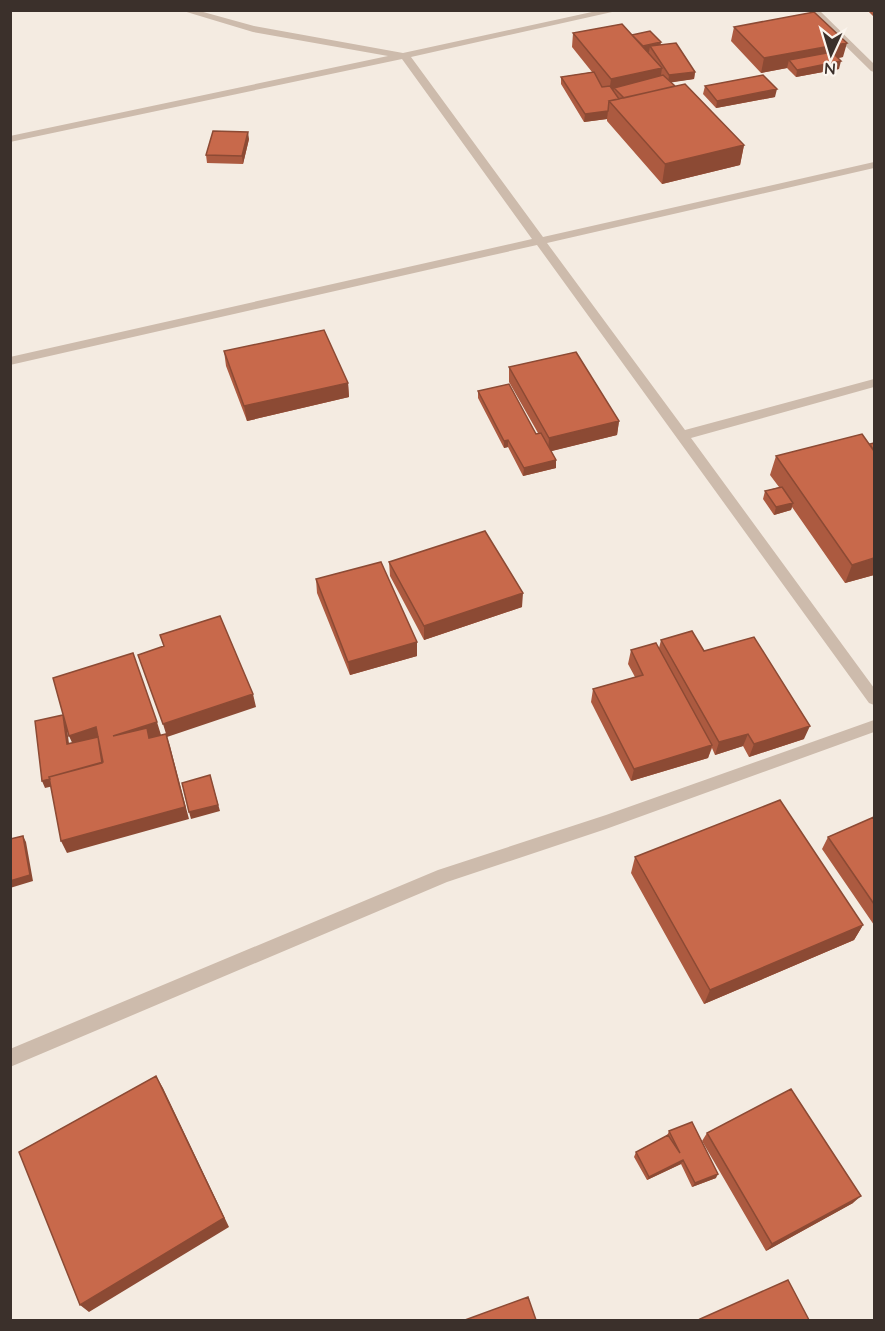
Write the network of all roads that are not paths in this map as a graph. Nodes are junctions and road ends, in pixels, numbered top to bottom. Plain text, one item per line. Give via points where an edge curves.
1 (184, 10) edge
2 (617, 10) edge
3 (813, 10) edge
4 (405, 56) junction
5 (874, 69) edge
6 (10, 139) edge
7 (874, 165) edge
8 (537, 240) junction
9 (10, 361) edge
10 (874, 383) edge
11 (681, 436) junction
12 (874, 699) edge
13 (874, 726) edge
14 (10, 1058) edge

1 - 4 street via 253,28
2 - 4 street
3 - 5 street
4 - 6 street
4 - 8 street
7 - 8 street
8 - 9 street
8 - 11 street
10 - 11 street
11 - 12 street
13 - 14 street via 444,875

